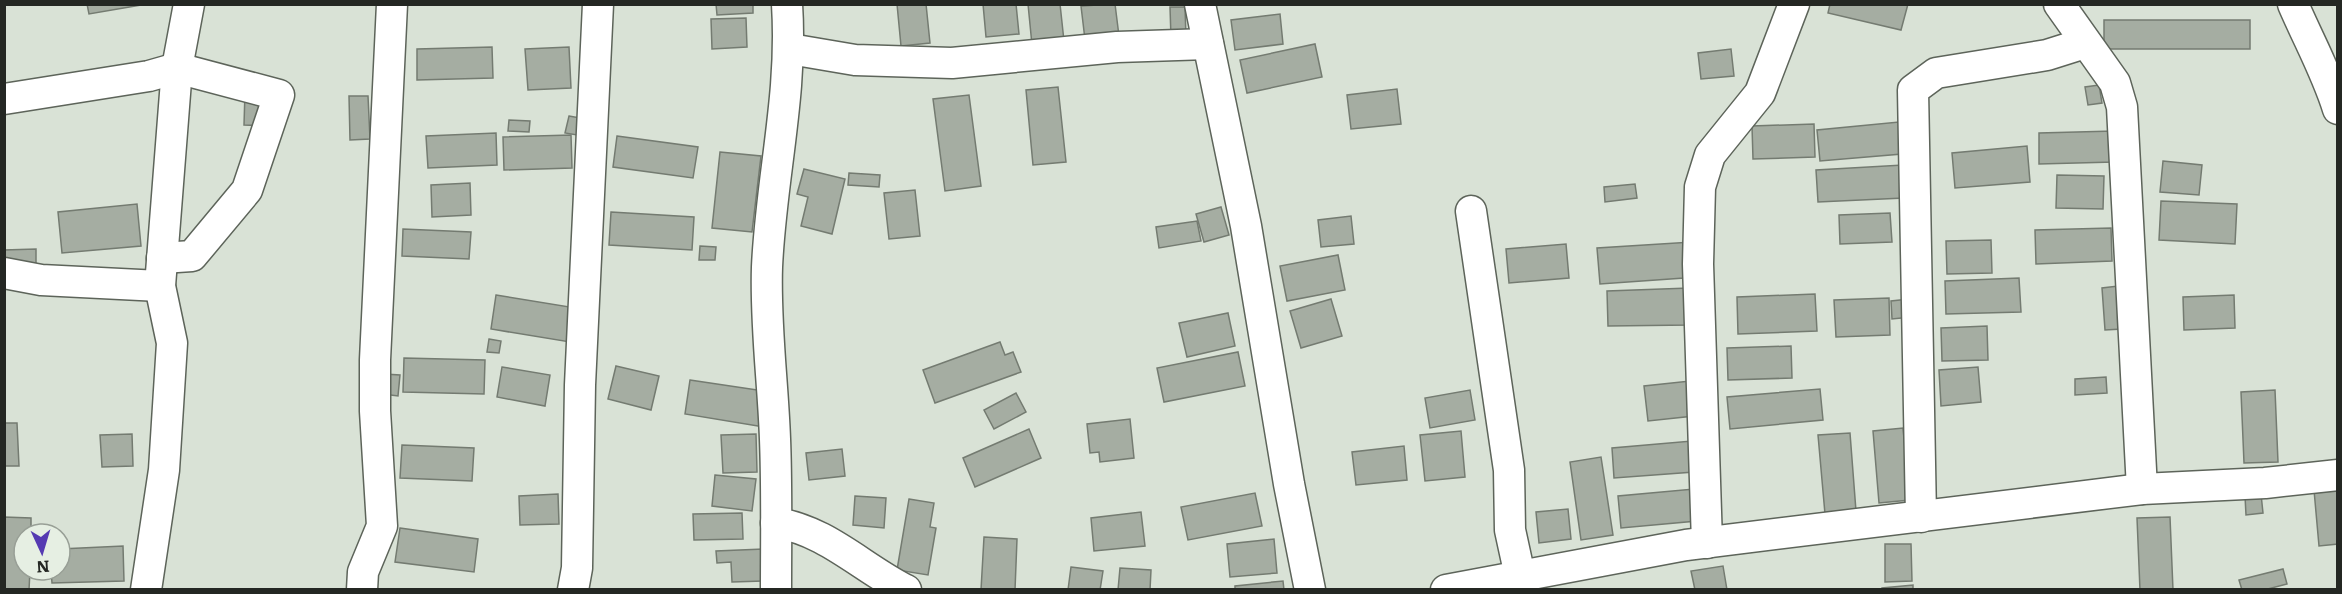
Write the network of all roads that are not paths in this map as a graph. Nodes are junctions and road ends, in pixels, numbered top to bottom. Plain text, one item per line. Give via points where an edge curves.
1 (189, 4) edge
2 (392, 4) edge
3 (598, 4) edge
4 (787, 4) edge
5 (1200, 4) edge
6 (1794, 4) edge
7 (2059, 4) edge
8 (2294, 4) edge
9 (2085, 43) junction
10 (1208, 44) junction
11 (790, 49) junction
12 (177, 68) junction
13 (4, 99) edge
14 (2337, 109) edge
15 (1471, 211) dead end
16 (161, 272) junction
17 (4, 273) edge
18 (2337, 475) edge
19 (2142, 489) junction
20 (1921, 517) junction
21 (776, 523) junction
22 (1707, 543) junction
23 (1520, 576) junction
24 (146, 590) edge
25 (362, 590) edge
26 (573, 590) edge
27 (776, 590) edge
28 (906, 590) edge
29 (1310, 590) edge
30 (1446, 590) edge

1 - 12 street
2 - 25 street via 375,360 382,526 363,572
3 - 26 street via 580,385 577,568
4 - 11 street
5 - 10 street
6 - 22 street via 1760,93 1710,155 1700,187
7 - 9 street
8 - 14 street
9 - 19 street via 2115,83 2122,107
9 - 20 street via 2047,55 1936,73 1913,90
10 - 11 street via 1117,47 952,63 855,60
10 - 29 street via 1246,226
11 - 21 street via 766,293
12 - 13 street
12 - 16 street
12 - 16 street via 279,95 247,190 192,256
15 - 23 street via 1509,470 1510,530
16 - 17 street via 42,280
16 - 24 street via 172,343 164,470
18 - 19 street
19 - 20 street
20 - 22 street
21 - 27 street
21 - 28 street via 810,532
22 - 23 street
23 - 30 street

